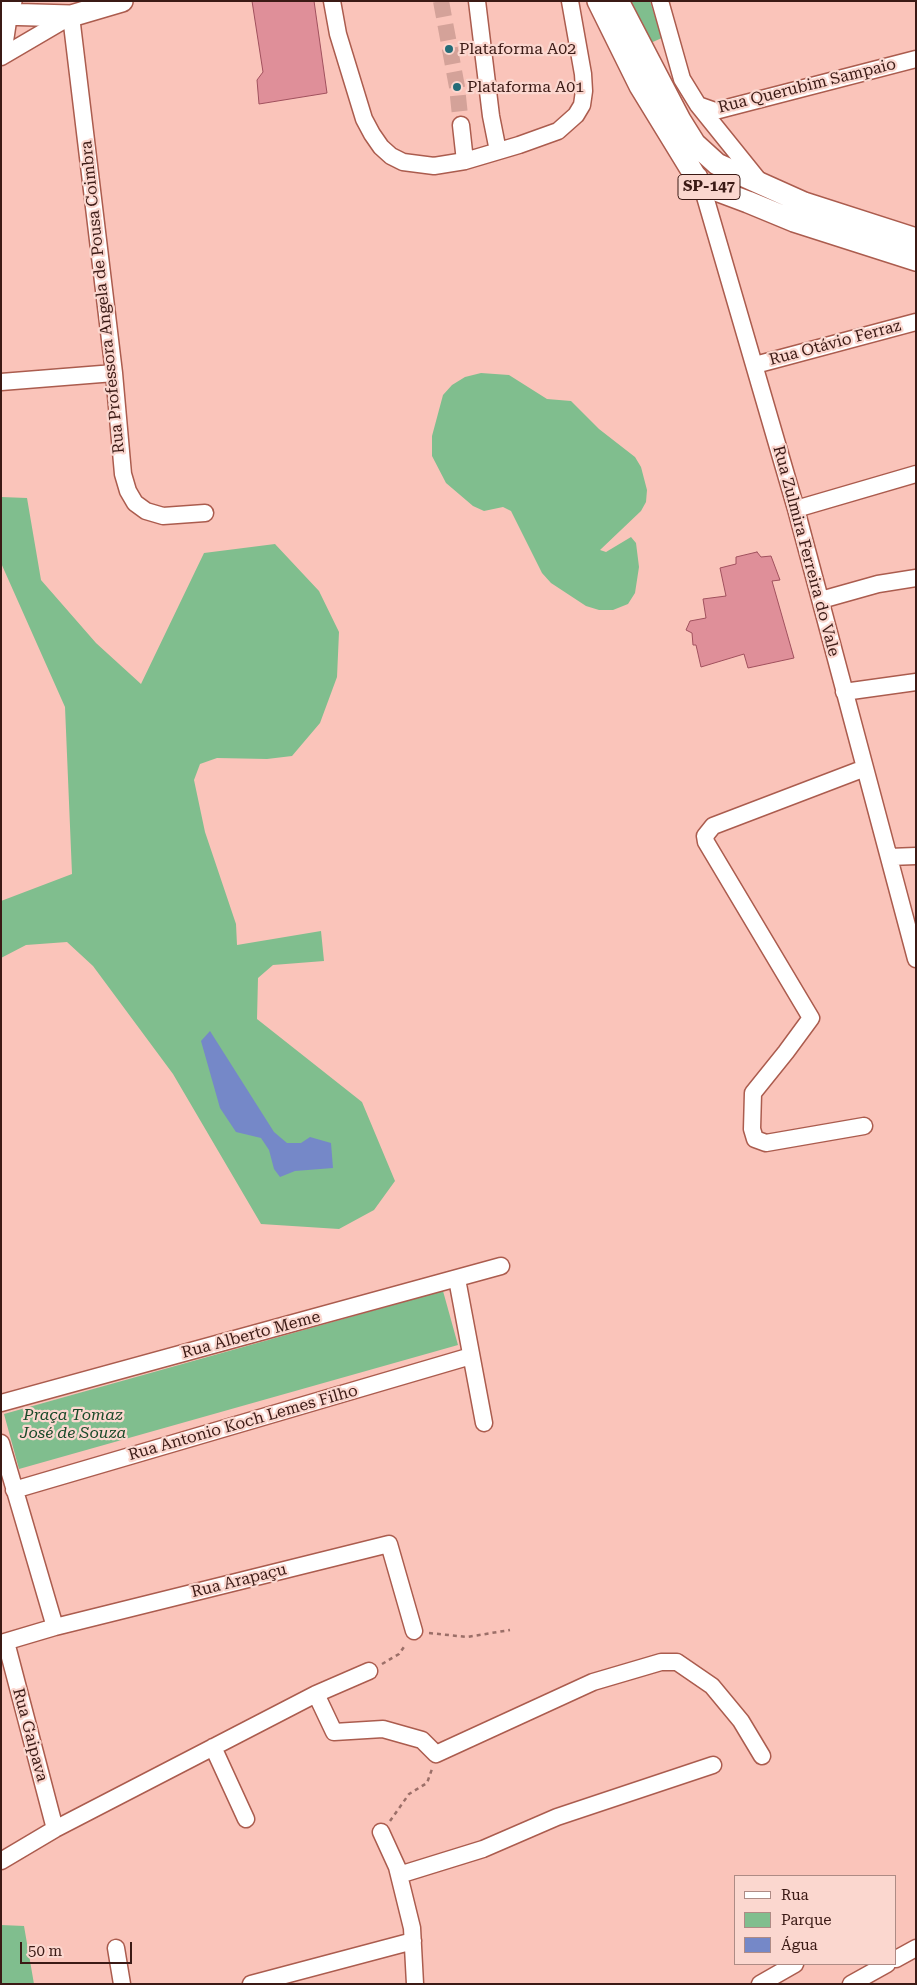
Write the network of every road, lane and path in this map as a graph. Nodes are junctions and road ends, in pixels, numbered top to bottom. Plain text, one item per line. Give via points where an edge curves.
1 (122, 1) edge
2 (332, 1) edge
3 (477, 1) edge
4 (570, 1) edge
5 (598, 1) edge
6 (618, 1) edge
7 (660, 1) edge
8 (69, 8) edge
9 (6, 10) edge
10 (1, 51) edge
11 (1, 57) edge
12 (916, 59) edge
13 (698, 105) junction
14 (461, 125) tunnel mouth
15 (695, 144) junction
16 (498, 151) junction
17 (465, 161) junction
18 (700, 184) junction
19 (763, 186) junction
20 (916, 239) edge
21 (916, 260) edge
22 (916, 322) edge
23 (755, 365) junction
24 (114, 372) junction
25 (1, 382) edge
26 (916, 474) edge
27 (796, 509) junction
28 (205, 513) dead end
29 (916, 578) edge
30 (820, 600) junction
31 (916, 682) edge
32 (844, 692) junction
33 (865, 768) junction
34 (916, 856) edge
35 (889, 857) junction
36 (916, 958) edge
37 (864, 1126) dead end
38 (501, 1266) dead end
39 (457, 1279) junction
40 (471, 1356) junction
41 (1, 1403) edge
42 (484, 1423) dead end
43 (1, 1443) edge
44 (14, 1490) junction
45 (55, 1628) junction
46 (510, 1630) dead end
47 (414, 1631) junction
48 (3, 1643) edge
49 (369, 1671) joint
50 (316, 1694) junction
51 (214, 1747) junction
52 (436, 1754) junction
53 (762, 1756) dead end
54 (712, 1765) dead end
55 (246, 1819) dead end
56 (55, 1829) junction
57 (382, 1832) joint
58 (1, 1861) edge
59 (399, 1875) junction
60 (412, 1940) junction
61 (116, 1948) dead end
62 (916, 1948) edge
63 (897, 1958) edge
64 (793, 1965) edge
65 (885, 1965) edge
66 (122, 1984) edge
67 (251, 1984) edge
68 (415, 1984) edge
69 (760, 1984) edge
70 (851, 1984) edge

1 - 8 main road
2 - 17 street via 338,34 364,119 381,147 391,156 419,165
3 - 16 street
4 - 16 street via 583,74 582,105 558,131
5 - 18 main road, SP-147 via 640,86
6 - 15 main road, SP-147
7 - 13 street via 682,79
8 - 9 main road
8 - 11 street
8 - 24 street, Rua Professora Angela de Pousa Coimbra
9 - 10 main road
12 - 13 street, Rua Querubim Sampaio via 715,111
13 - 19 street
14 - 17 street
15 - 18 street, Rua Zulmira Ferreira do Vale
15 - 19 main road, SP-147 via 717,164
16 - 17 street
18 - 21 main road, SP-147 via 794,221
18 - 23 street, Rua Zulmira Ferreira do Vale
19 - 20 main road, SP-147 via 804,203
22 - 23 street, Rua Otávio Ferraz
23 - 27 street, Rua Zulmira Ferreira do Vale
24 - 25 street
24 - 28 street, Rua Professora Angela de Pousa Coimbra via 123,474 135,503 146,511 163,516
26 - 27 street
27 - 30 street, Rua Zulmira Ferreira do Vale
29 - 30 street via 878,584
30 - 32 street, Rua Zulmira Ferreira do Vale
31 - 32 street
32 - 33 street, Rua Zulmira Ferreira do Vale
33 - 35 street, Rua Zulmira Ferreira do Vale
33 - 37 street via 713,826 705,836 811,1018 753,1093 752,1129 756,1139 766,1143
34 - 35 street
35 - 36 street, Rua Zulmira Ferreira do Vale
38 - 39 street, Rua Alberto Meme
39 - 40 street
39 - 41 street, Rua Alberto Meme
40 - 42 street
40 - 44 street, Rua Antonio Koch Lemes Filho
43 - 44 street
44 - 45 street
45 - 47 street, Rua Arapaçu via 389,1544
45 - 48 street, Rua Arapaçu
46 - 47 path via 467,1637
47 - 49 path via 400,1654
48 - 56 street, Rua Gaipava
49 - 50 street
50 - 51 street
50 - 52 street via 334,1732 383,1729 422,1740
51 - 55 street
51 - 56 street
52 - 53 street via 594,1682 661,1662 678,1662 712,1686 741,1721
52 - 57 path via 427,1782 408,1794
54 - 59 street via 557,1816 484,1849
56 - 58 street
57 - 59 street
59 - 60 street
60 - 67 street
60 - 68 street
61 - 66 street
62 - 63 street
64 - 69 street
65 - 70 street

